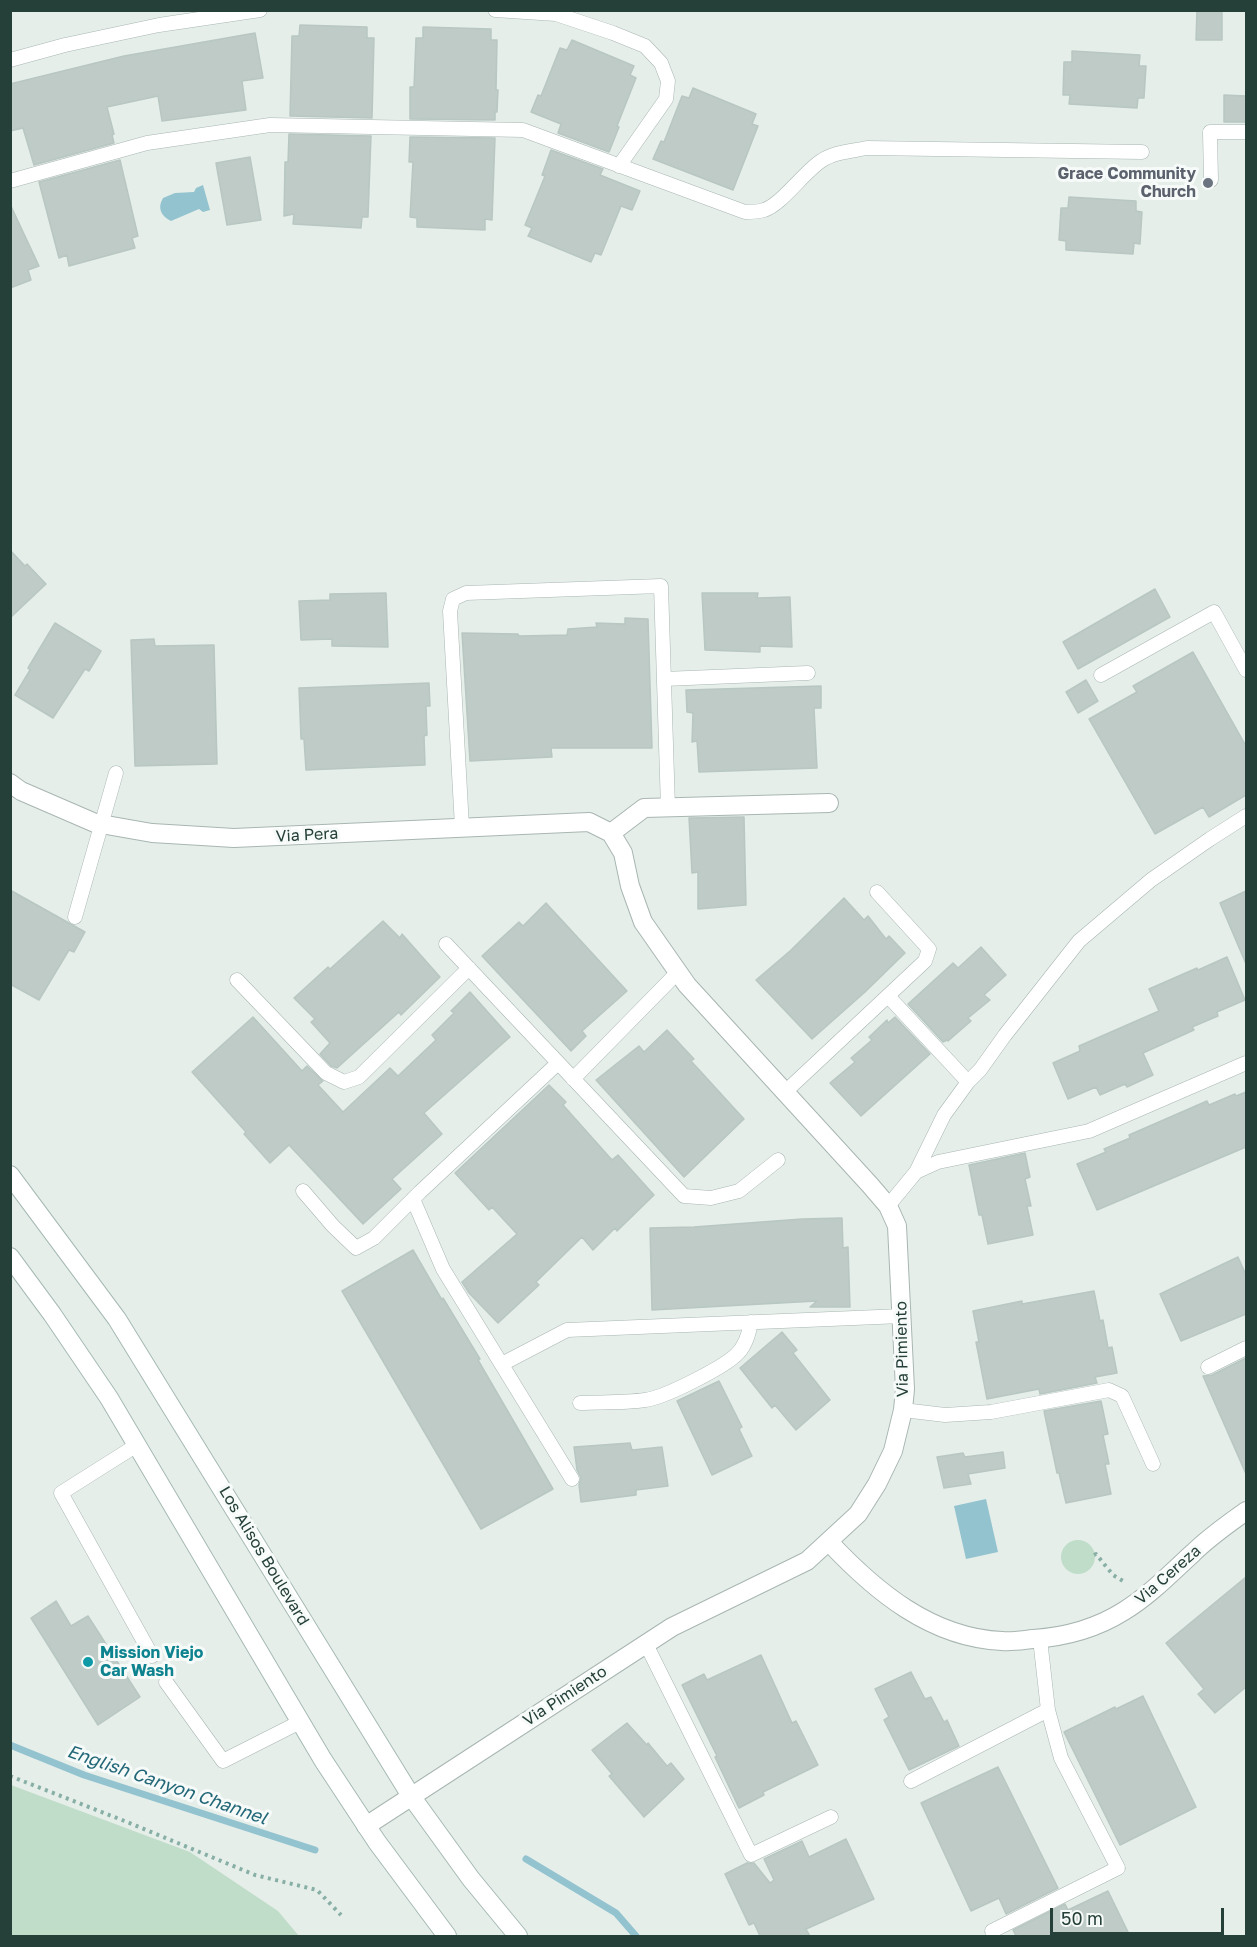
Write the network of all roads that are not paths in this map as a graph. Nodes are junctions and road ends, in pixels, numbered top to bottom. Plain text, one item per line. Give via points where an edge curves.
1 (260, 10) edge
2 (495, 10) edge
3 (10, 60) edge
4 (1246, 132) edge
5 (1142, 152) dead end
6 (619, 166) junction
7 (1211, 180) dead end
8 (10, 181) edge
9 (1246, 670) edge
10 (808, 673) dead end
11 (1101, 675) dead end
12 (664, 679) junction
13 (116, 772) dead end
14 (10, 783) edge
15 (829, 803) dead end
16 (668, 808) junction
17 (1246, 816) edge
18 (101, 824) junction
19 (462, 827) junction
20 (611, 833) junction
21 (877, 892) dead end
22 (75, 917) dead end
23 (446, 945) dead end
24 (469, 968) junction
25 (678, 972) junction
26 (237, 980) dead end
27 (888, 996) junction
28 (558, 1063) junction
29 (1246, 1063) edge
30 (573, 1078) junction
31 (968, 1082) junction
32 (784, 1093) junction
33 (778, 1161) dead end
34 (916, 1172) junction
35 (10, 1175) edge
36 (303, 1191) dead end
37 (413, 1199) junction
38 (888, 1206) junction
39 (10, 1257) edge
40 (902, 1316) junction
41 (751, 1322) junction
42 (1246, 1348) edge
43 (502, 1364) junction
44 (1208, 1367) dead end
45 (580, 1403) dead end
46 (903, 1410) junction
47 (137, 1445) junction
48 (1153, 1464) dead end
49 (572, 1479) dead end
50 (1246, 1511) edge
51 (829, 1542) junction
52 (1040, 1639) junction
53 (646, 1644) junction
54 (152, 1656) dead end
55 (166, 1682) dead end
56 (1048, 1710) junction
57 (300, 1722) junction
58 (911, 1781) dead end
59 (411, 1796) junction
60 (831, 1817) dead end
61 (366, 1826) junction
62 (992, 1931) dead end
63 (447, 1936) edge
64 (518, 1936) edge

1 - 3 lane via 159,25
2 - 6 lane via 556,14 645,46 661,63 668,81 666,99
4 - 7 lane via 1210,132
5 - 6 lane via 867,148 823,159 776,204 766,210 745,212
6 - 8 lane via 523,130 270,125 147,143
9 - 11 lane via 1214,612
10 - 12 lane
12 - 16 lane
12 - 19 lane via 661,586 466,593 453,599 450,611
13 - 18 lane
14 - 18 street, Via Pera
15 - 16 street
16 - 20 street via 644,808
17 - 31 lane via 1151,880 1079,941
18 - 19 street, Via Pera via 152,833 234,838
18 - 22 lane
19 - 20 street, Via Pera via 589,822
20 - 25 street, Via Pimiento via 622,853 643,922
21 - 27 lane via 929,949 926,961
23 - 24 lane
24 - 26 lane via 359,1077 344,1082 326,1073
24 - 28 lane
25 - 30 lane
25 - 32 street, Via Pimiento
27 - 31 lane
27 - 32 lane
28 - 30 lane
28 - 37 lane
29 - 34 lane via 1089,1131 938,1162
30 - 33 lane via 684,1197 711,1198 740,1191
31 - 34 lane via 944,1115
32 - 38 street, Via Pimiento
34 - 38 lane
35 - 59 street, Los Alisos Boulevard via 117,1319
36 - 37 lane via 356,1248 374,1238
37 - 43 lane via 443,1269
38 - 40 street, Via Pimiento via 897,1226
39 - 47 street via 79,1353
40 - 41 lane
40 - 46 street, Via Pimiento
41 - 43 lane via 567,1330
41 - 45 lane via 737,1355 666,1394 646,1400
42 - 44 lane
43 - 49 lane
46 - 48 lane via 945,1415 991,1412 1109,1390 1122,1396
46 - 51 street, Via Pimiento via 893,1451 877,1484 858,1514
47 - 54 lane via 61,1494
47 - 57 street
50 - 52 street, Via Cereza via 1153,1591 1122,1612 1066,1635
51 - 52 street, Via Cereza via 876,1588 932,1624 1002,1641
51 - 53 street, Via Pimiento via 807,1561
52 - 56 lane
53 - 59 street, Via Pimiento
53 - 60 lane via 751,1854
55 - 57 lane via 223,1761
56 - 58 lane
56 - 62 lane via 1061,1758 1118,1868
57 - 61 street
59 - 61 street, Via Pimiento
59 - 64 street, Los Alisos Boulevard
61 - 63 street

